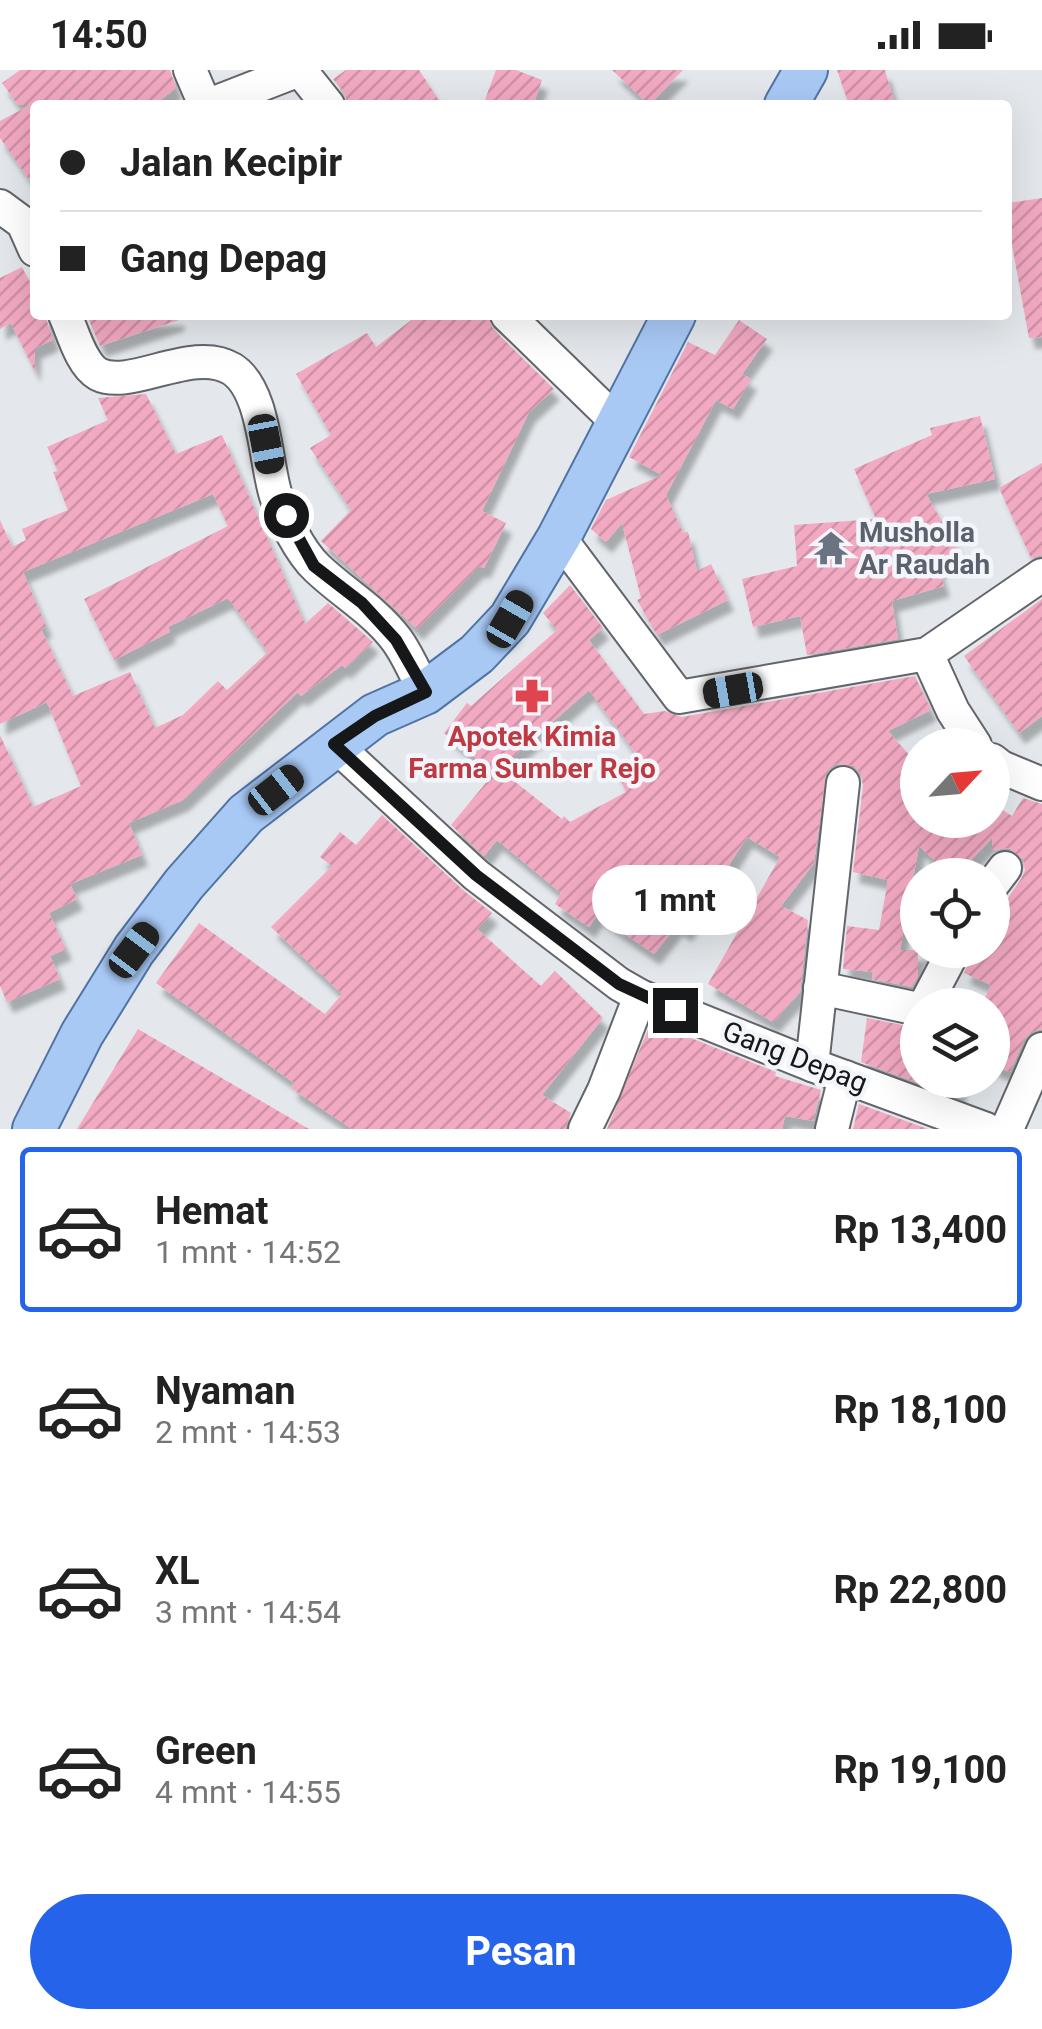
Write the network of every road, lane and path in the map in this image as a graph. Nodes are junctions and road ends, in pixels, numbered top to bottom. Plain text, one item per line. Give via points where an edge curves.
1 (190, 70) edge
2 (300, 70) edge
3 (205, 100) edge
4 (220, 100) edge
5 (324, 100) edge
6 (67, 320) edge
7 (512, 320) edge
8 (671, 320) edge
9 (618, 423) junction
10 (559, 537) junction
11 (1042, 576) edge
12 (927, 654) junction
13 (426, 692) junction
14 (964, 728) edge
15 (334, 744) junction
16 (1010, 771) edge
17 (843, 783) dead end
18 (1042, 784) edge
19 (820, 988) junction
20 (640, 996) junction
21 (900, 1005) edge
22 (1042, 1049) edge
23 (812, 1065) junction
24 (845, 1077) junction
25 (34, 1129) edge
26 (585, 1129) edge
27 (832, 1129) edge
28 (986, 1129) edge
29 (1007, 1129) edge

1 - 3 street
2 - 4 street
2 - 5 street
6 - 13 street via 99,374 117,377 204,361 242,378 261,417 276,497 314,566 396,640
7 - 9 street
8 - 9 main road
9 - 10 main road
10 - 12 street via 679,697
10 - 13 main road via 510,619
11 - 12 street
12 - 14 street
13 - 15 main road
15 - 20 street, Gang Depag via 476,875
15 - 25 main road via 246,814 184,884 82,1034
16 - 18 street
17 - 19 street
19 - 21 street
19 - 23 street
20 - 23 street, Gang Depag
20 - 26 street
22 - 29 street
23 - 24 street, Gang Depag
24 - 27 street
24 - 28 street, Gang Depag

